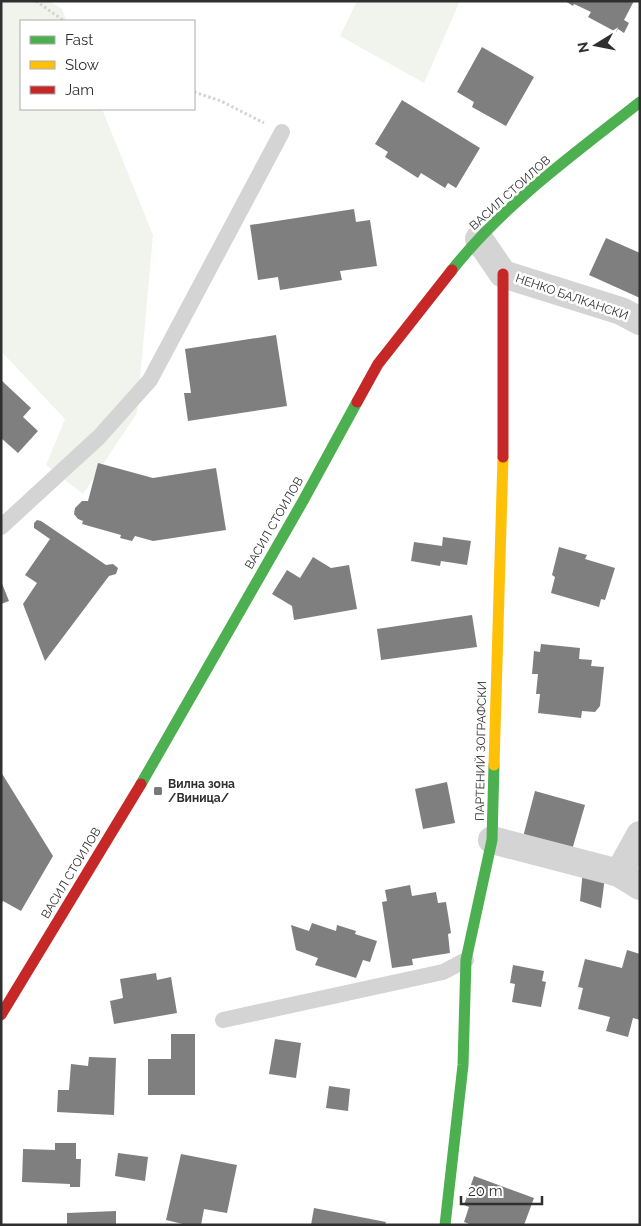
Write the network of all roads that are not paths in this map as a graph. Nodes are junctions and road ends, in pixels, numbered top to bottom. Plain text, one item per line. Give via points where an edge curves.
1 (640, 102) edge
2 (282, 132) road end
3 (479, 239) junction
4 (503, 274) junction
5 (640, 321) edge
6 (1, 528) edge
7 (640, 835) edge
8 (492, 840) junction
9 (629, 880) edge
10 (466, 960) junction
11 (1, 1014) edge
12 (222, 1020) dead end
13 (445, 1225) edge

1 - 3 street, ВАСИЛ СТОИЛОВ via 530,189
2 - 6 lane via 150,380 99,437
3 - 4 street
3 - 11 street, ВАСИЛ СТОИЛОВ via 378,364 145,777
4 - 5 street, НЕНКО БАЛКАНСКИ via 621,311
4 - 8 street, ПАРТЕНИЙ ЗОГРАФСКИ via 503,439
7 - 9 street
8 - 9 street
8 - 10 street, ПАРТЕНИЙ ЗОГРАФСКИ
10 - 12 lane via 443,972
10 - 13 street, ПАРТЕНИЙ ЗОГРАФСКИ via 463,1065

